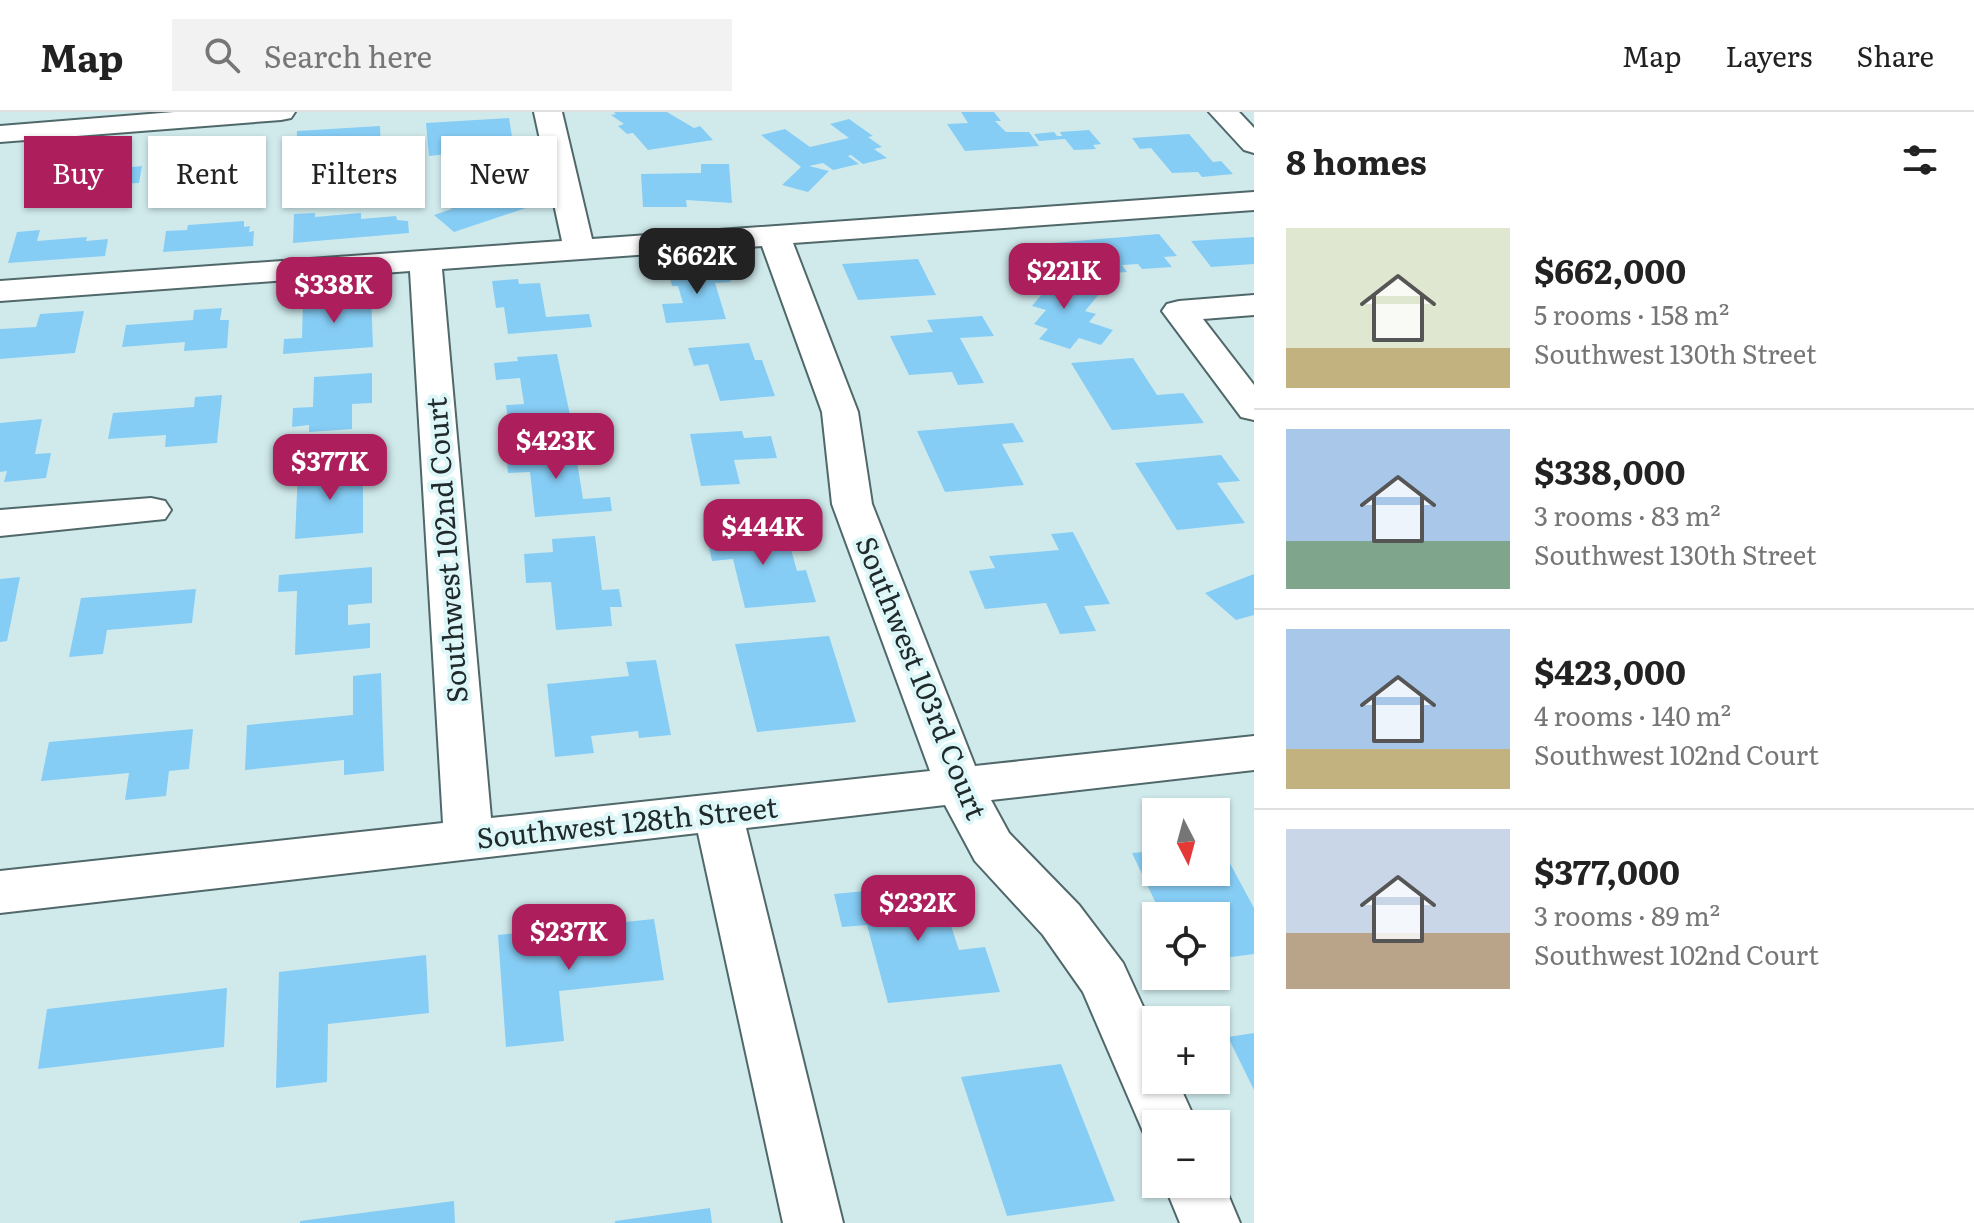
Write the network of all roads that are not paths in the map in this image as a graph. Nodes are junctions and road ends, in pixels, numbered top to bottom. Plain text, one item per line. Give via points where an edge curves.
1 (281, 112) edge
2 (548, 112) edge
3 (1223, 112) edge
4 (0, 134) edge
5 (1254, 144) edge
6 (1254, 201) edge
7 (774, 236) junction
8 (579, 249) junction
9 (425, 260) junction
10 (0, 291) edge
11 (1254, 305) edge
12 (1254, 409) edge
13 (151, 510) dead end
14 (0, 523) edge
15 (1254, 753) edge
16 (959, 786) junction
17 (718, 813) junction
18 (469, 841) junction
19 (0, 892) edge
20 (1162, 1110) edge
21 (1200, 1198) edge
22 (813, 1223) edge
23 (1210, 1223) edge

1 - 4 street
2 - 8 street
3 - 5 street
6 - 7 street
7 - 8 street
7 - 16 street, Southwest 103rd Court via 840,412 852,504
8 - 9 street
9 - 10 street
9 - 18 street, Southwest 102nd Court
11 - 12 street via 1179,311
13 - 14 street
15 - 16 street, Southwest 128th Street
16 - 17 street, Southwest 128th Street
16 - 20 street, Southwest 103rd Court via 992,847 1061,920 1104,979
17 - 18 street, Southwest 128th Street
17 - 22 street
18 - 19 street, Southwest 128th Street
21 - 23 street

